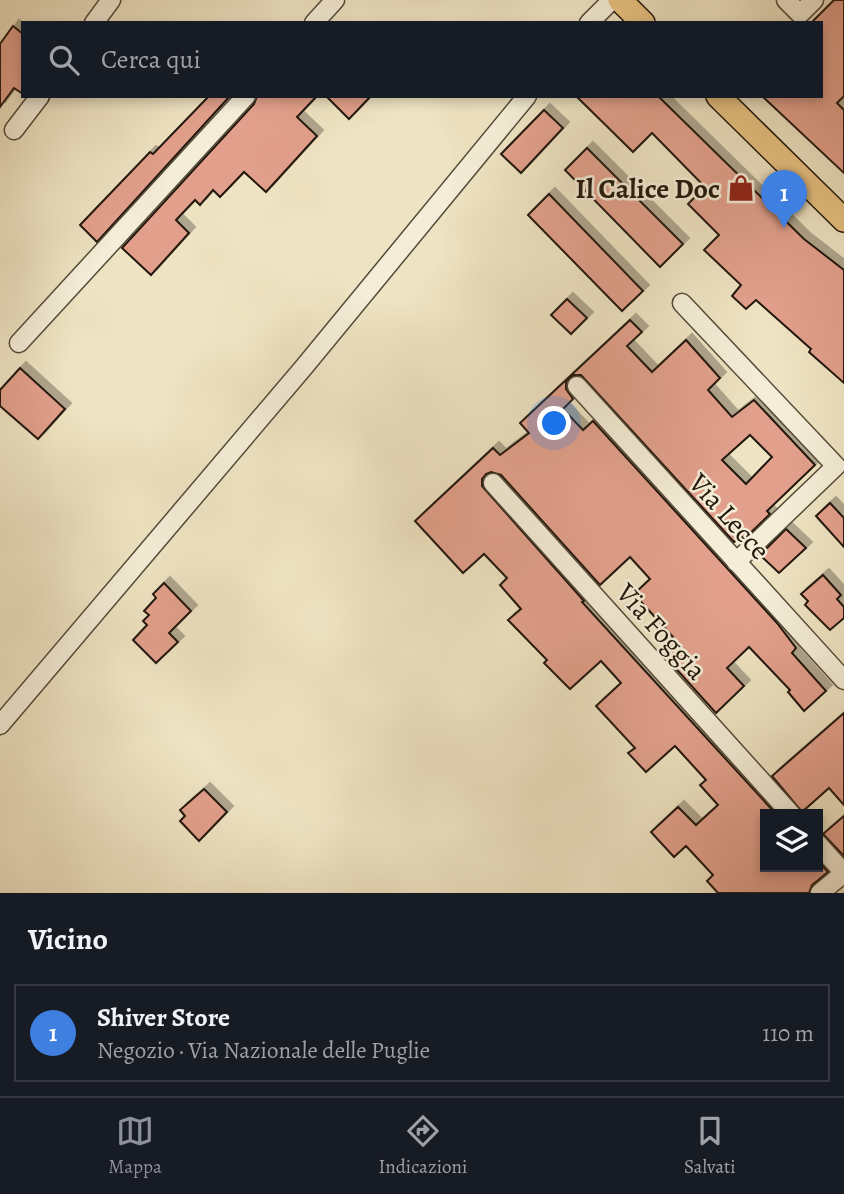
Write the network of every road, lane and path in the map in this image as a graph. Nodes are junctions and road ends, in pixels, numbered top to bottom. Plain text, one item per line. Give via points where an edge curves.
1 (111, 0) edge
2 (335, 0) edge
3 (612, 0) edge
4 (620, 0) edge
5 (786, 0) edge
6 (814, 0) edge
7 (95, 21) edge
8 (316, 21) edge
9 (591, 21) edge
10 (641, 21) edge
11 (38, 98) edge
12 (244, 98) edge
13 (525, 98) edge
14 (720, 98) edge
15 (14, 130) dead end
16 (844, 220) edge
17 (682, 303) dead end
18 (19, 344) dead end
19 (577, 386) dead end
20 (493, 483) dead end
21 (736, 562) junction
22 (844, 680) edge
23 (0, 725) edge
24 (786, 809) edge
25 (823, 850) edge
26 (844, 873) edge
27 (820, 893) edge

1 - 7 street
2 - 8 street
3 - 9 street
4 - 10 main road
5 - 6 street via 800,14
11 - 15 street
12 - 18 street
13 - 23 street
14 - 16 main road
17 - 21 street via 836,466
19 - 21 street, Via Lecce
20 - 24 street, Via Foggia
21 - 22 street, Via Lecce
25 - 26 street
26 - 27 street

